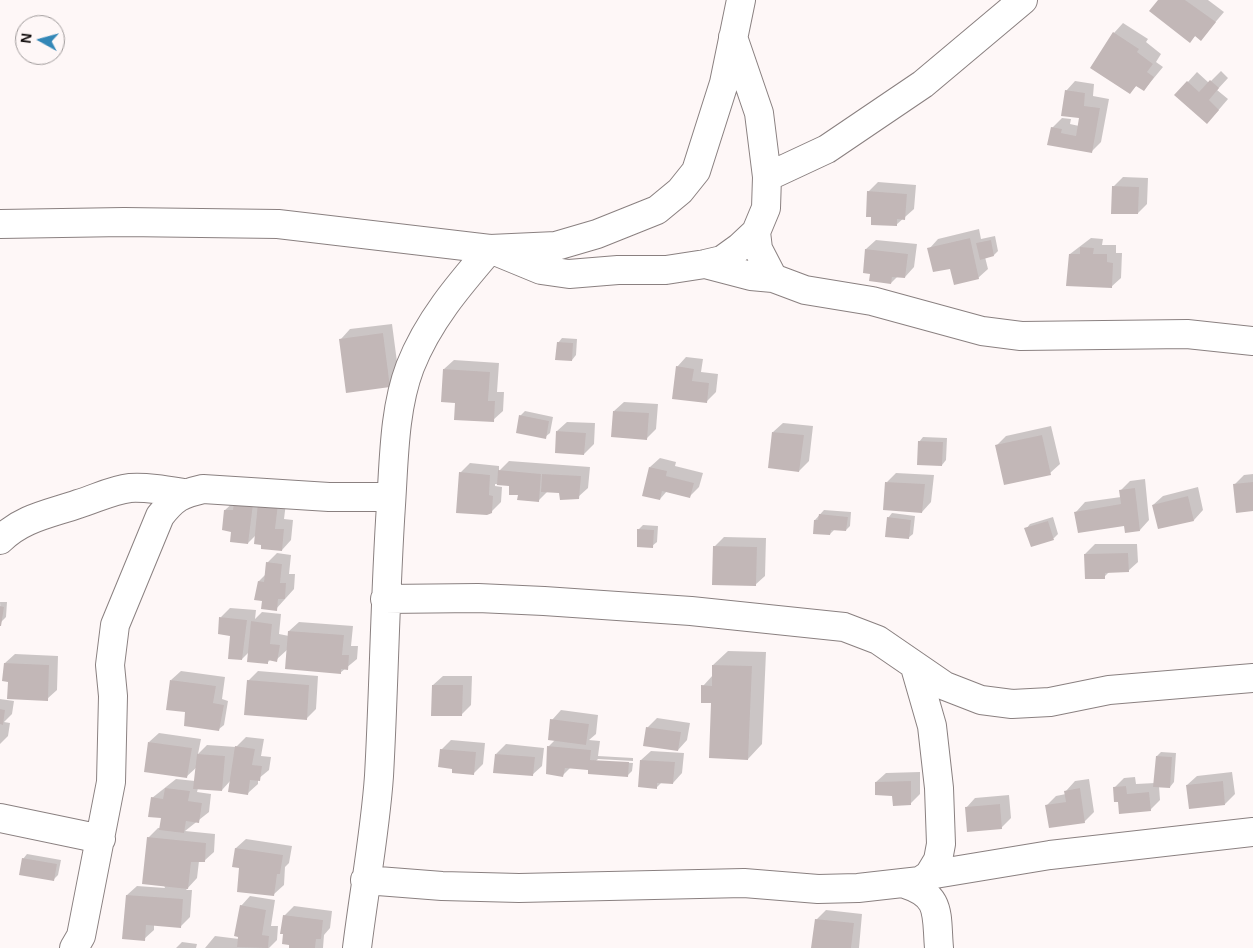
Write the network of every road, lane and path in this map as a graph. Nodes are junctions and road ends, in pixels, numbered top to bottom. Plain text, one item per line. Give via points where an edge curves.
1 (741, 0) edge
2 (1023, 0) edge
3 (733, 37) junction
4 (767, 177) junction
5 (0, 224) edge
6 (756, 232) junction
7 (490, 249) junction
8 (705, 264) junction
9 (773, 278) junction
10 (1253, 340) edge
11 (183, 493) junction
12 (391, 496) junction
13 (0, 540) edge
14 (385, 599) junction
15 (915, 667) junction
16 (1253, 678) edge
17 (0, 818) edge
18 (1253, 832) edge
19 (101, 839) junction
20 (365, 880) junction
21 (917, 880) junction
22 (74, 948) edge
23 (357, 948) edge
24 (939, 948) edge

1 - 3 street
2 - 4 street via 923,84 827,149
3 - 4 street via 759,112
3 - 7 street via 710,131 696,171 680,192 657,210 556,246
4 - 6 street via 766,208
5 - 7 street via 278,224
6 - 8 street via 722,260
6 - 9 street via 758,249
7 - 8 street via 541,270 569,274 666,270
7 - 12 street via 452,293 426,334 410,368 401,408
8 - 9 street
9 - 10 street via 805,290 872,301 982,331 1021,336 1187,334
11 - 12 street via 223,489 328,497
11 - 13 street via 128,488 42,514 12,528
11 - 19 street via 160,516 115,625 110,665 113,696 111,782
12 - 14 street
14 - 15 street via 544,601 829,625 878,640
14 - 20 street via 378,777
15 - 16 street via 945,686 981,700 1012,704 1050,702 1109,690
15 - 21 street via 932,726 941,844 938,860
17 - 19 street
18 - 21 street via 1050,855
19 - 22 street via 81,936
20 - 21 street via 519,888 744,883 818,889
20 - 23 street
21 - 24 street via 934,906

